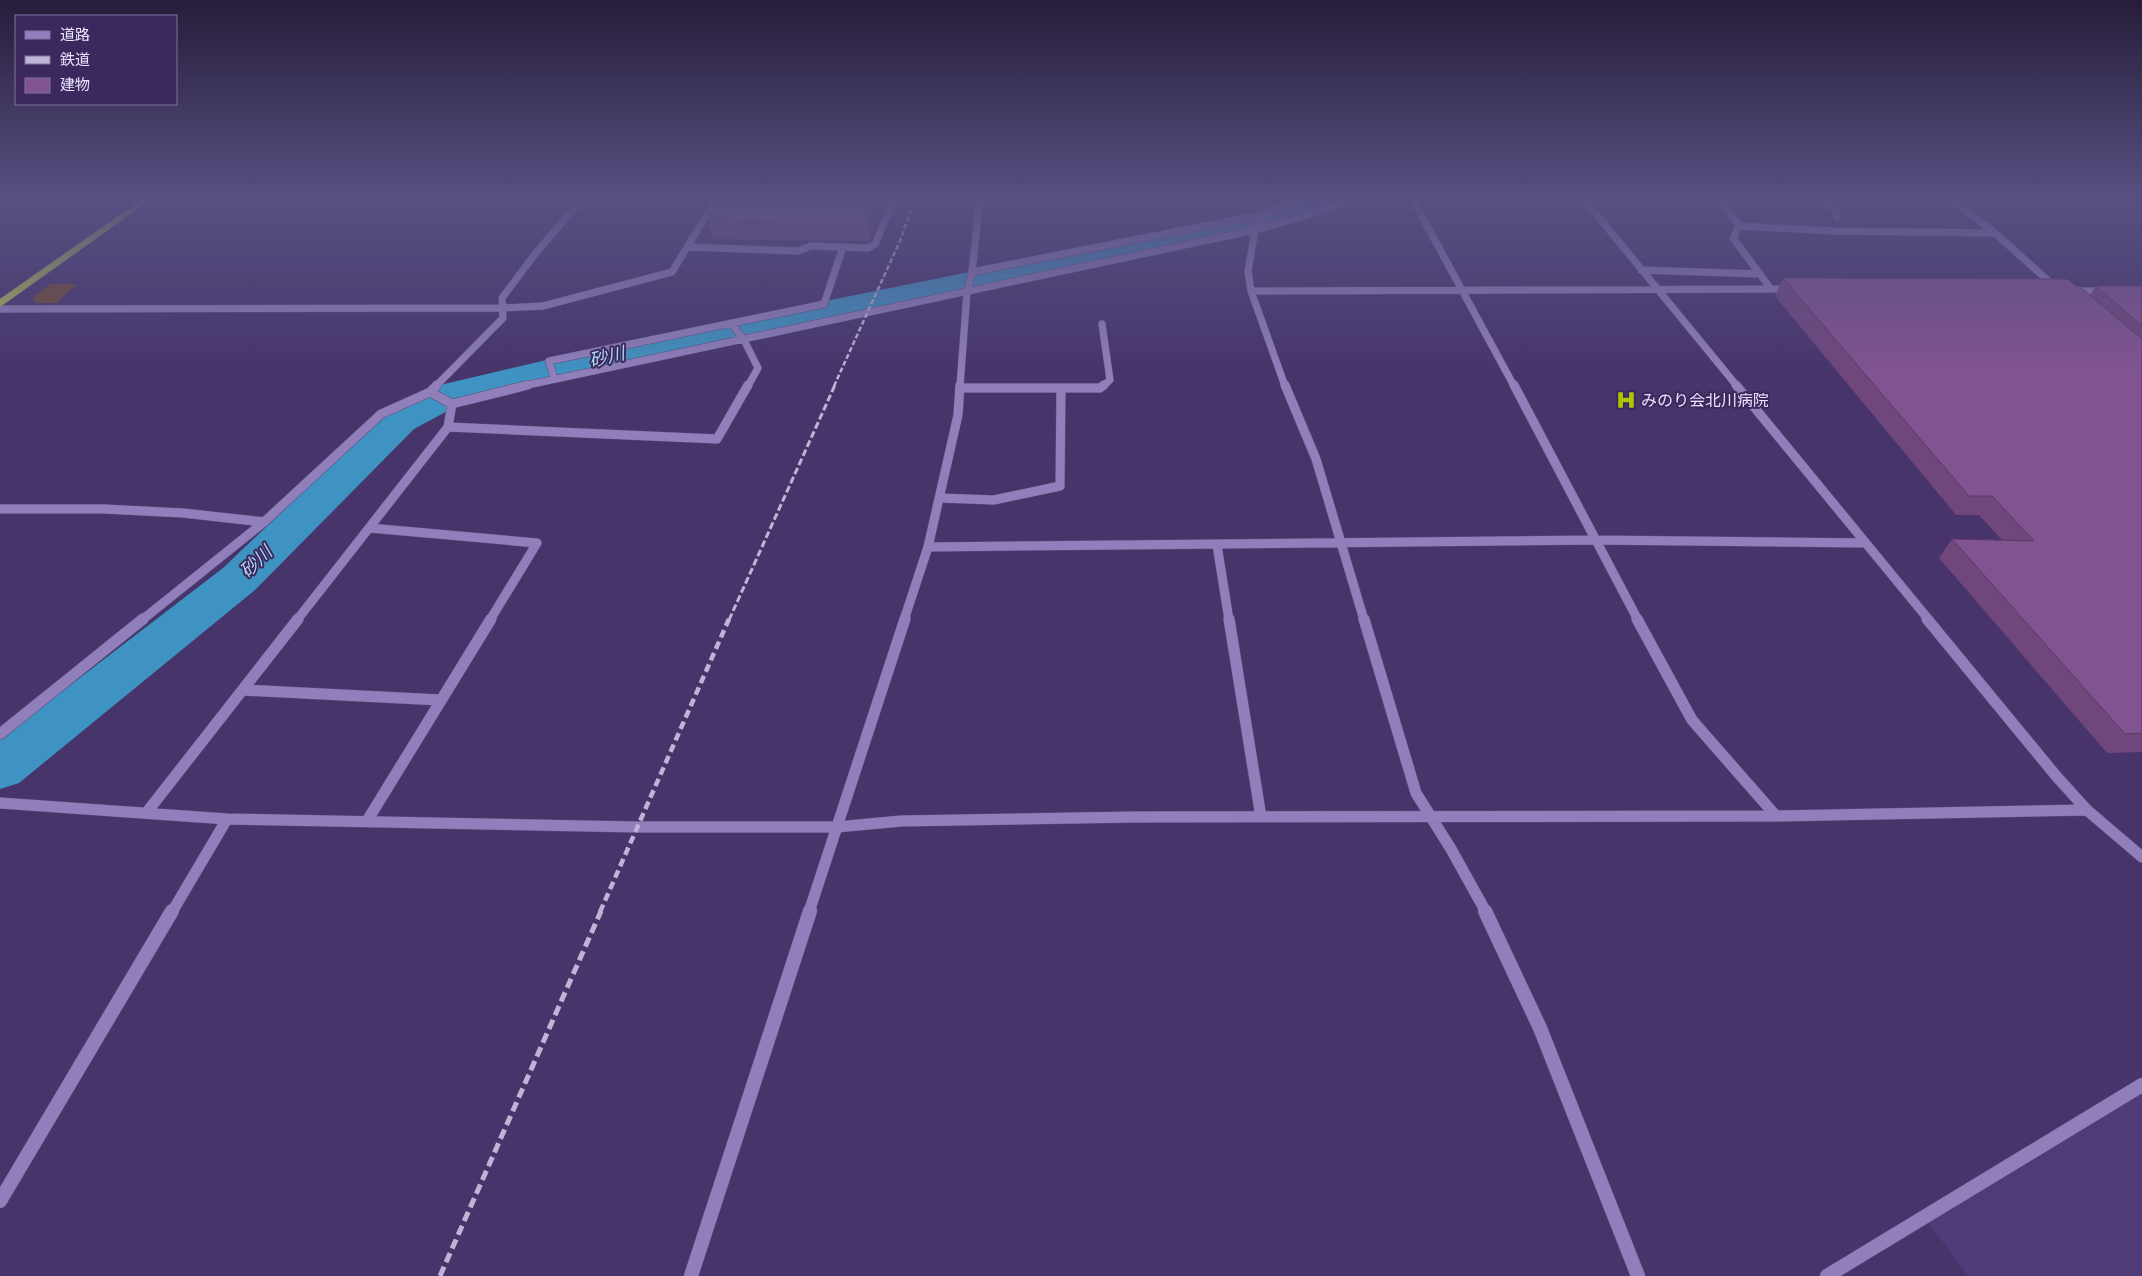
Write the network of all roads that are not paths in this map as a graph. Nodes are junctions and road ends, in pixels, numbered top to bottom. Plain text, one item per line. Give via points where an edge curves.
1 (65, 258) edge
2 (532, 258) edge
3 (681, 258) edge
4 (840, 258) edge
5 (974, 258) edge
6 (1045, 258) edge
7 (1127, 258) edge
8 (1250, 258) edge
9 (1444, 258) edge
10 (1631, 258) edge
11 (1748, 258) edge
12 (2021, 258) edge
13 (1641, 270) junction
14 (972, 272) junction
15 (1760, 274) junction
16 (1771, 289) junction
17 (1462, 290) junction
18 (1657, 290) junction
19 (1801, 290) edge
20 (1251, 291) junction
21 (2049, 291) edge
22 (2059, 291) junction
23 (2114, 291) edge
24 (967, 292) junction
25 (0, 304) edge
26 (824, 304) junction
27 (502, 308) junction
28 (0, 309) edge
29 (835, 320) junction
30 (732, 323) junction
31 (1102, 324) dead end
32 (744, 340) junction
33 (554, 378) junction
34 (960, 388) junction
35 (1061, 388) junction
36 (430, 392) junction
37 (452, 404) junction
38 (448, 427) junction
39 (940, 498) junction
40 (0, 509) edge
41 (264, 522) junction
42 (370, 528) junction
43 (1595, 540) junction
44 (1342, 543) junction
45 (1865, 543) junction
46 (1217, 544) junction
47 (928, 547) junction
48 (242, 690) junction
49 (440, 700) junction
50 (0, 734) edge
51 (0, 803) edge
52 (2087, 810) junction
53 (147, 812) junction
54 (1432, 816) junction
55 (1776, 816) junction
56 (1261, 817) junction
57 (227, 819) junction
58 (367, 821) junction
59 (838, 827) junction
60 (2142, 857) edge
61 (2142, 1084) edge
62 (0, 1201) edge
63 (691, 1276) edge
64 (1638, 1276) edge
65 (1827, 1276) edge

1 - 25 highway
2 - 27 street via 502,298
3 - 27 street via 672,272 542,306
4 - 26 street
5 - 14 street
6 - 14 street
7 - 24 street
8 - 20 street
9 - 17 street
10 - 13 street
11 - 15 street
12 - 22 street
13 - 15 street
13 - 18 street
14 - 24 street
15 - 16 street
16 - 18 street
16 - 19 street
17 - 18 street
17 - 20 street
17 - 43 street
18 - 45 street
20 - 44 street via 1275,362 1316,459
21 - 22 street
22 - 23 street
24 - 29 street
24 - 34 street
26 - 29 street
26 - 30 street
27 - 28 street
27 - 36 street via 503,318
29 - 32 street
30 - 32 street
30 - 33 street via 549,361
31 - 35 street via 1110,380 1100,388
32 - 33 street
32 - 38 street via 758,368 717,439
33 - 37 street
34 - 35 street
34 - 39 street via 958,415
35 - 39 street via 1060,486 994,500
36 - 37 street
36 - 41 street via 381,414
37 - 38 street
38 - 42 street
39 - 47 street
40 - 41 street via 104,509
41 - 50 street
42 - 48 street
42 - 49 street via 537,543
43 - 44 street
43 - 45 street
43 - 55 street via 1692,720
44 - 46 street
44 - 54 street via 1416,793
45 - 52 street
46 - 47 street
46 - 56 street
47 - 59 street
48 - 49 street
48 - 53 street
49 - 58 street
51 - 53 street
52 - 55 street
52 - 60 street
53 - 57 street
54 - 55 street
54 - 56 street
54 - 64 street via 1489,916 1559,1073
56 - 59 street via 901,821
57 - 58 street
57 - 62 street
58 - 59 street via 637,827
59 - 63 street
61 - 65 street

